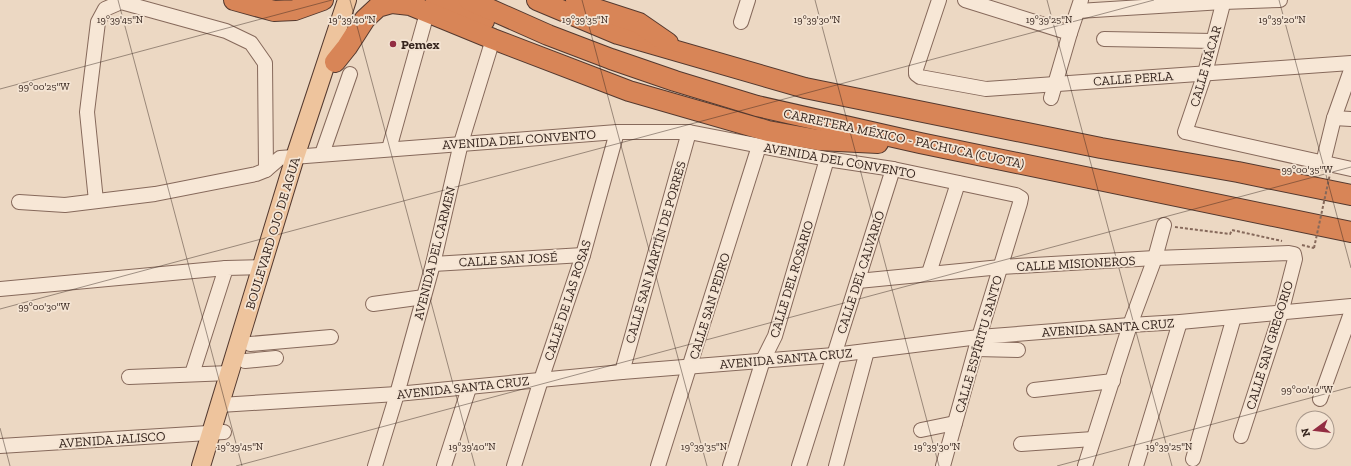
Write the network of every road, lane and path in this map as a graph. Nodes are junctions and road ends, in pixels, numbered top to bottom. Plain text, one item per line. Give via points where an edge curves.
1 (234, 0) edge
2 (323, 0) edge
3 (347, 0) edge
4 (353, 0) edge
5 (537, 0) edge
6 (576, 0) edge
7 (748, 0) edge
8 (939, 0) edge
9 (965, 0) edge
10 (1280, 0) edge
11 (1223, 1) edge
12 (475, 3) edge
13 (1080, 5) edge
14 (432, 7) edge
15 (741, 22) dead end
16 (1070, 33) junction
17 (493, 39) junction
18 (1104, 39) dead end
19 (1213, 41) junction
20 (685, 54) junction
21 (335, 62) junction
22 (1351, 63) edge
23 (1351, 70) edge
24 (1204, 73) junction
25 (350, 74) dead end
26 (1056, 83) junction
27 (629, 91) junction
28 (1051, 98) dead end
29 (1334, 118) junction
30 (1351, 119) edge
31 (617, 132) junction
32 (689, 132) junction
33 (461, 143) junction
34 (920, 143) junction
35 (759, 146) junction
36 (390, 149) junction
37 (307, 156) junction
38 (827, 159) junction
39 (1327, 168) junction
40 (893, 169) junction
41 (1351, 169) edge
42 (266, 170) junction
43 (958, 183) junction
44 (1351, 195) edge
45 (1021, 198) joint
46 (96, 201) junction
47 (19, 202) dead end
48 (1164, 225) joint
49 (1351, 232) edge
50 (1284, 241) dead end
51 (1297, 249) junction
52 (584, 255) junction
53 (1155, 258) junction
54 (433, 264) junction
55 (262, 267) junction
56 (1001, 267) junction
57 (226, 268) junction
58 (929, 273) junction
59 (858, 281) junction
60 (0, 288) edge
61 (424, 297) junction
62 (373, 304) dead end
63 (1351, 306) edge
64 (1281, 313) junction
65 (1351, 313) edge
66 (1234, 317) junction
67 (1180, 322) junction
68 (1130, 325) junction
69 (331, 337) dead end
70 (977, 343) junction
71 (250, 344) junction
72 (1018, 350) dead end
73 (867, 351) junction
74 (834, 354) junction
75 (276, 358) dead end
76 (762, 360) junction
77 (245, 361) junction
78 (690, 366) junction
79 (622, 372) junction
80 (230, 373) junction
81 (192, 374) junction
82 (129, 377) dead end
83 (541, 380) junction
84 (1113, 381) junction
85 (469, 388) junction
86 (1034, 390) dead end
87 (398, 394) junction
88 (1320, 399) dead end
89 (226, 404) junction
90 (955, 423) junction
91 (921, 430) dead end
92 (218, 432) junction
93 (1241, 436) dead end
94 (1093, 439) junction
95 (1021, 444) dead end
96 (0, 446) edge
97 (1193, 459) dead end
98 (201, 466) edge
99 (213, 466) edge
100 (375, 466) edge
101 (444, 466) edge
102 (514, 466) edge
103 (658, 466) edge
104 (730, 466) edge
105 (799, 466) edge
106 (836, 466) edge
107 (943, 466) edge
108 (1085, 466) edge
109 (1136, 466) edge

1 - 2 highway via 274,11 295,10
3 - 37 main road, BOULEVARD OJO DE AGUA
4 - 21 main road, BOULEVARD OJO DE AGUA
5 - 20 highway via 618,34
6 - 20 highway via 639,23
7 - 15 street
8 - 26 street, CALLE PERLA via 916,74 986,89
9 - 16 street
10 - 11 street
11 - 13 street
11 - 19 street, CALLE NÁCAR
12 - 34 highway, CARRETERA MÉXICO - PACHUCA (CUOTA) via 611,59 719,95
13 - 16 street
14 - 17 highway
14 - 21 highway via 392,2 378,7 365,19
14 - 27 highway via 600,72
14 - 36 street
16 - 26 street
17 - 27 highway
17 - 33 street, AVENIDA DEL CARMEN
18 - 19 street
19 - 24 street, CALLE NÁCAR
20 - 44 highway via 805,88 847,97
21 - 37 main road, BOULEVARD OJO DE AGUA
22 - 24 street, CALLE PERLA
23 - 29 street
24 - 26 street, CALLE PERLA
24 - 39 street, CALLE NÁCAR via 1185,132
25 - 37 street
26 - 28 street
27 - 34 highway via 768,131 818,140
29 - 30 street
29 - 39 street
31 - 32 street, AVENIDA DEL CONVENTO
31 - 33 street, AVENIDA DEL CONVENTO
31 - 52 street, CALLE DE LAS ROSAS
32 - 35 street, AVENIDA DEL CONVENTO
32 - 79 street, CALLE SAN MARTÍN DE PORRES
33 - 36 street, AVENIDA DEL CONVENTO
33 - 54 street, AVENIDA DEL CARMEN
34 - 49 highway, CARRETERA MÉXICO - PACHUCA (CUOTA)
35 - 38 street, AVENIDA DEL CONVENTO
35 - 78 street, CALLE SAN PEDRO
36 - 37 street, AVENIDA DEL CONVENTO
37 - 42 street, AVENIDA DEL CONVENTO via 280,158
37 - 55 main road, BOULEVARD OJO DE AGUA
37 - 71 main road, BOULEVARD OJO DE AGUA
38 - 40 street, AVENIDA DEL CONVENTO
38 - 76 street, CALLE DEL ROSARIO via 775,336
39 - 41 street
39 - 51 path, bridge via 1314,248
40 - 43 street, AVENIDA DEL CONVENTO
40 - 59 street, CALLE DEL CALVARIO
42 - 46 street, AVENIDA DEL CONVENTO via 155,194
42 - 46 street via 265,63 251,43 226,31 121,2 105,9 98,22 87,112
43 - 45 street, AVENIDA DEL CONVENTO
43 - 58 street
45 - 56 street, CALLE ESPÍRITU SANTO
46 - 47 street, AVENIDA DEL CONVENTO via 65,205
48 - 50 path via 1230,234 1232,230
48 - 53 street
51 - 53 street, CALLE MISIONEROS via 1289,253
51 - 64 street, CALLE SAN GREGORIO
52 - 54 street, CALLE SAN JOSÉ
52 - 83 street, CALLE DE LAS ROSAS
53 - 56 street, CALLE MISIONEROS
53 - 68 street
54 - 61 street, AVENIDA DEL CARMEN
55 - 57 street
55 - 80 main road, BOULEVARD OJO DE AGUA
56 - 58 street, CALLE MISIONEROS
56 - 70 street, CALLE ESPÍRITU SANTO
57 - 60 street
57 - 81 street
58 - 59 street, CALLE MISIONEROS
59 - 74 street, CALLE DEL CALVARIO
61 - 62 street
61 - 87 street, AVENIDA DEL CARMEN
63 - 64 street, AVENIDA SANTA CRUZ
64 - 66 street, AVENIDA SANTA CRUZ
64 - 93 street, CALLE SAN GREGORIO
65 - 88 street
66 - 67 street, AVENIDA SANTA CRUZ
66 - 97 street
67 - 68 street, AVENIDA SANTA CRUZ
67 - 109 street
68 - 70 street, AVENIDA SANTA CRUZ
68 - 84 street
69 - 71 street
70 - 72 street
70 - 73 street, AVENIDA SANTA CRUZ
70 - 90 street, CALLE ESPÍRITU SANTO
71 - 77 main road, BOULEVARD OJO DE AGUA
73 - 74 street, AVENIDA SANTA CRUZ
73 - 106 street
74 - 76 street, AVENIDA SANTA CRUZ
74 - 105 street, CALLE DEL CALVARIO
75 - 77 street
76 - 78 street, AVENIDA SANTA CRUZ
76 - 104 street, CALLE DEL ROSARIO
77 - 89 main road, BOULEVARD OJO DE AGUA
78 - 79 street, AVENIDA SANTA CRUZ
78 - 103 street, CALLE SAN PEDRO
79 - 83 street, AVENIDA SANTA CRUZ
80 - 81 street
80 - 89 main road, BOULEVARD OJO DE AGUA
81 - 82 street
83 - 85 street, AVENIDA SANTA CRUZ
83 - 102 street, CALLE DE LAS ROSAS
84 - 86 street
84 - 94 street
85 - 87 street, AVENIDA SANTA CRUZ
85 - 101 street
87 - 89 street, AVENIDA SANTA CRUZ
87 - 100 street, AVENIDA DEL CARMEN
89 - 92 main road, BOULEVARD OJO DE AGUA
90 - 91 street
90 - 107 street, CALLE ESPÍRITU SANTO
92 - 96 street, AVENIDA JALISCO
92 - 98 main road, BOULEVARD OJO DE AGUA
92 - 99 main road, BOULEVARD OJO DE AGUA
94 - 95 street
94 - 108 street

